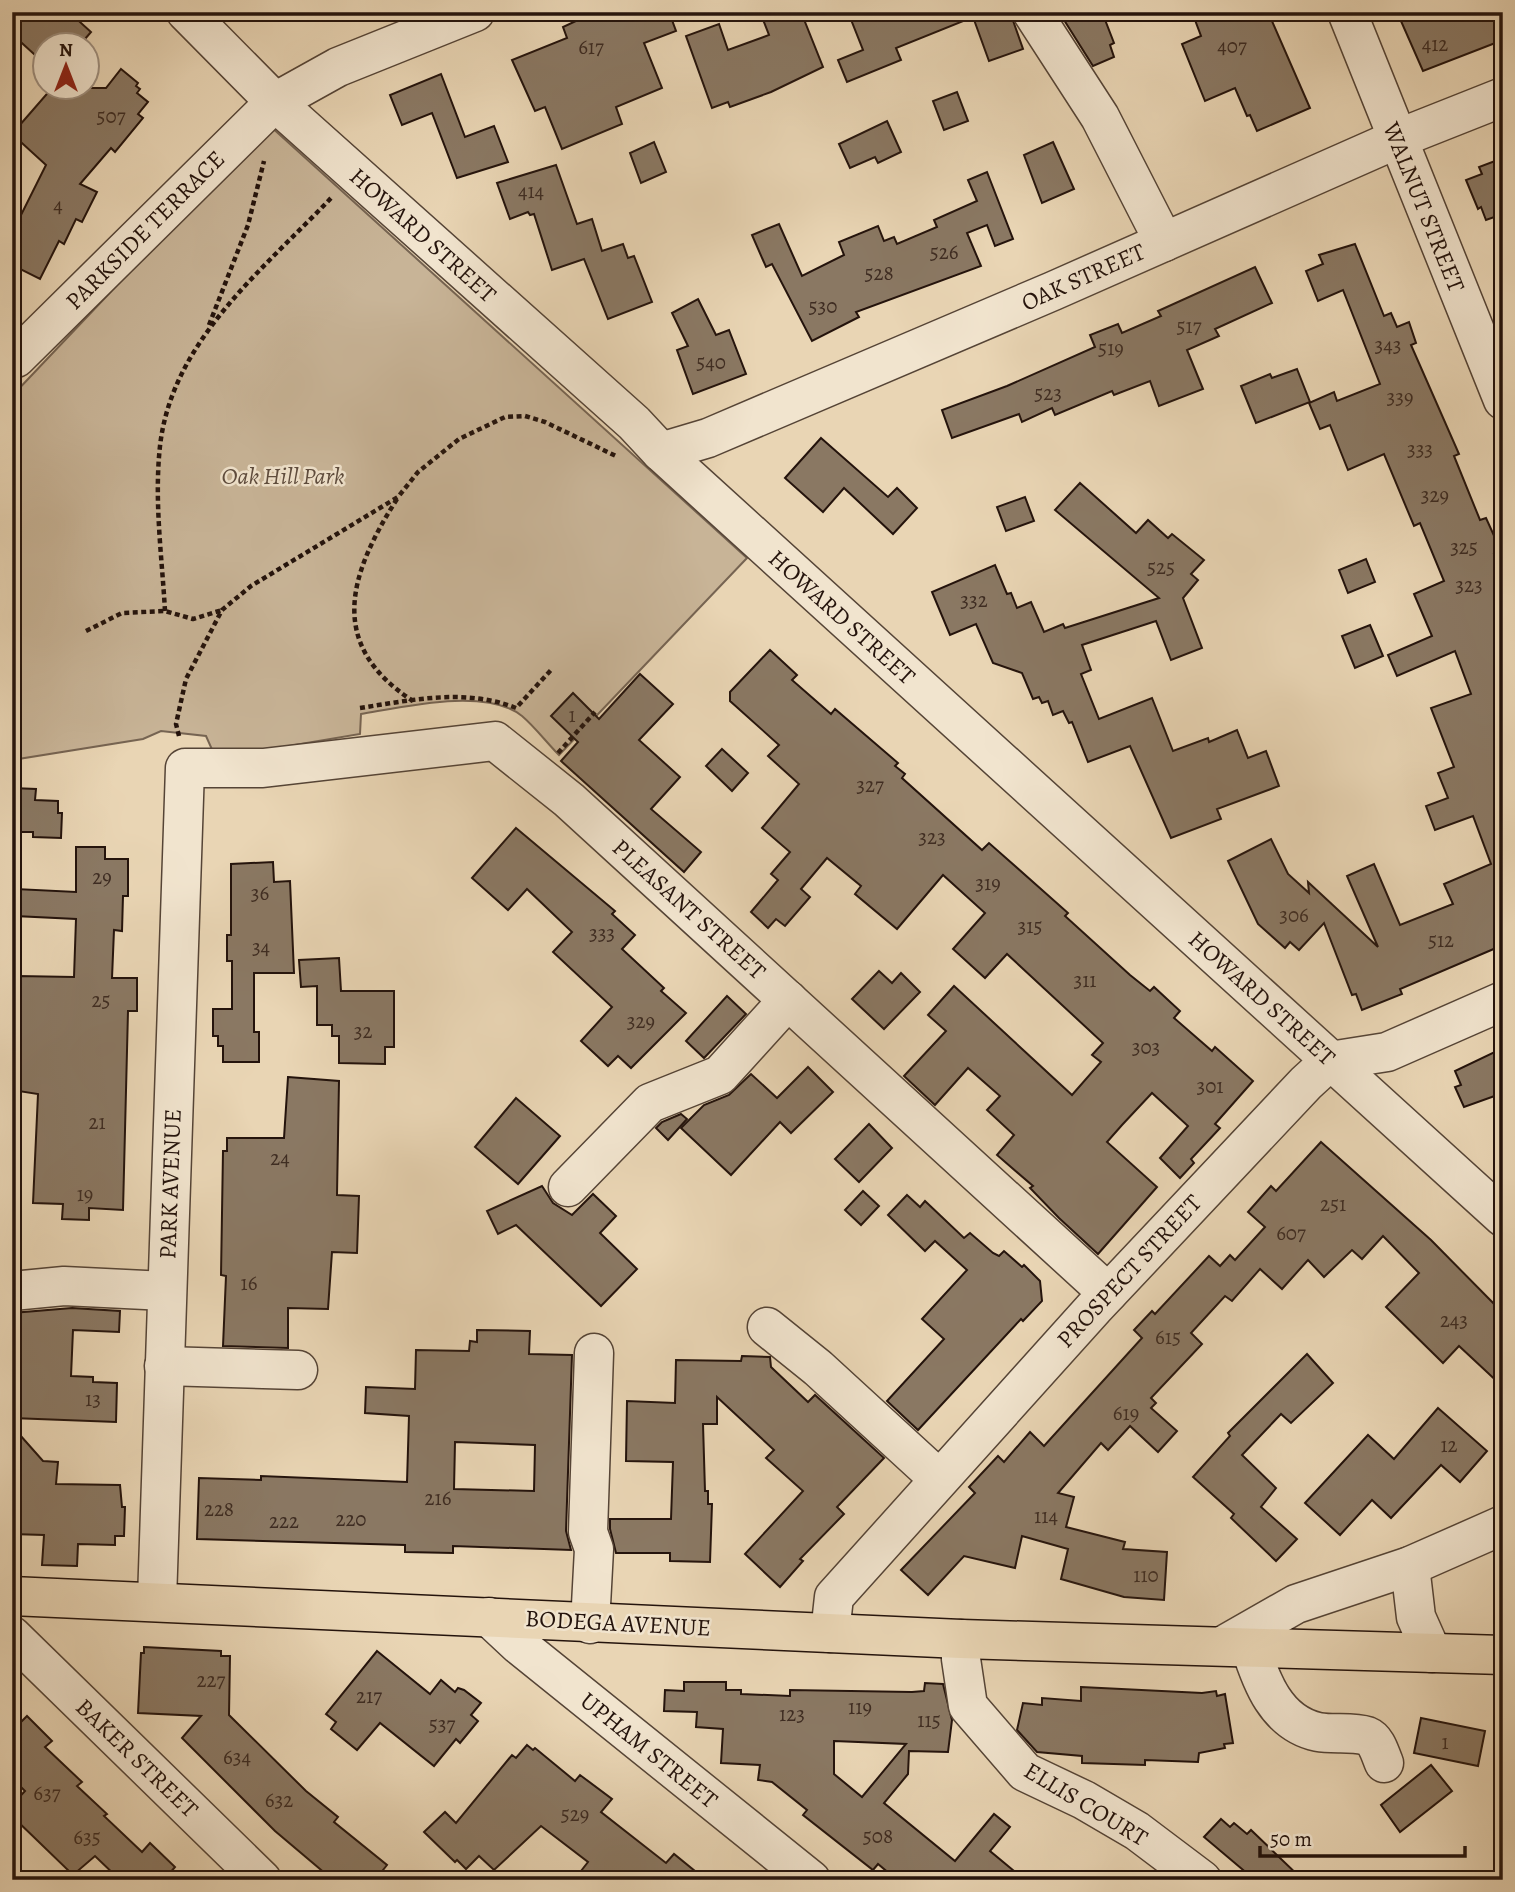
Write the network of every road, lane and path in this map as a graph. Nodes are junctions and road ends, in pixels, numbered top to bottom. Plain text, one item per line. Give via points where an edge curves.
1 (475, 12) edge
2 (1032, 12) edge
3 (1347, 12) edge
4 (195, 16) edge
5 (1503, 97) edge
6 (275, 102) junction
7 (1397, 139) junction
8 (266, 152) dead end
9 (332, 197) dead end
10 (1164, 242) junction
11 (209, 326) junction
12 (16, 358) dead end
13 (1503, 400) edge
14 (661, 452) junction
15 (620, 458) dead end
16 (398, 497) junction
17 (222, 610) junction
18 (165, 611) junction
19 (86, 631) dead end
20 (551, 670) dead end
21 (413, 701) junction
22 (360, 709) dead end
23 (595, 712) dead end
24 (552, 759) dead end
25 (185, 768) junction
26 (788, 1000) junction
27 (1503, 1001) edge
28 (1330, 1061) junction
29 (568, 1187) dead end
30 (1503, 1217) edge
31 (12, 1291) edge
32 (166, 1291) junction
33 (1108, 1293) junction
34 (767, 1327) dead end
35 (594, 1353) dead end
36 (164, 1366) junction
37 (298, 1370) dead end
38 (939, 1479) junction
39 (1503, 1525) edge
40 (1410, 1566) junction
41 (12, 1596) edge
42 (157, 1600) junction
43 (489, 1617) junction
44 (590, 1624) junction
45 (830, 1633) junction
46 (12, 1636) edge
47 (961, 1639) junction
48 (1237, 1646) junction
49 (1432, 1653) junction
50 (1503, 1655) edge
51 (1384, 1763) dead end
52 (262, 1880) edge
53 (811, 1880) edge
54 (1202, 1880) edge

1 - 6 street, PARKSIDE TERRACE via 338,67
2 - 10 street via 1100,117
3 - 7 street, WALNUT STREET
4 - 6 street, HOWARD STREET
5 - 7 street, OAK STREET
6 - 12 street, PARKSIDE TERRACE
6 - 14 street, HOWARD STREET
7 - 10 street, OAK STREET
7 - 13 street, WALNUT STREET
8 - 11 path via 248,225
9 - 11 path
10 - 14 street, OAK STREET via 708,438
11 - 18 path via 178,381 160,443 158,495
14 - 28 street, HOWARD STREET
15 - 16 path via 545,422 505,417 439,454
16 - 17 path via 251,586
16 - 21 path via 362,560 354,615 368,656 381,675
17 - 18 path via 193,619
17 - 25 path via 198,652 179,704 176,724
18 - 19 path via 122,613
20 - 21 path via 516,709 474,697
21 - 22 path
23 - 24 path
25 - 26 street, PLEASANT STREET via 263,768 495,741 569,800
25 - 32 street, PARK AVENUE
26 - 29 street via 720,1075 650,1104
26 - 33 street, PLEASANT STREET
27 - 28 street via 1387,1052
28 - 30 street, HOWARD STREET
28 - 33 street, PROSPECT STREET
31 - 32 street via 64,1286
32 - 36 street, PARK AVENUE
33 - 38 street, PROSPECT STREET
34 - 38 street
35 - 44 street via 587,1532 594,1549
36 - 37 street
36 - 42 street, PARK AVENUE
38 - 45 street, PROSPECT STREET via 834,1597
39 - 40 street
40 - 48 street via 1296,1604
40 - 49 street via 1416,1617
41 - 42 main road, BODEGA AVENUE
42 - 43 main road, BODEGA AVENUE
43 - 44 main road, BODEGA AVENUE
43 - 53 street, UPHAM STREET
44 - 45 main road, BODEGA AVENUE
45 - 47 main road, BODEGA AVENUE
46 - 52 street, BAKER STREET
47 - 48 main road, BODEGA AVENUE
47 - 54 street, ELLIS COURT via 968,1706 1025,1772 1136,1831
48 - 49 main road, BODEGA AVENUE
48 - 51 street via 1274,1703 1316,1732 1368,1737
49 - 50 main road, BODEGA AVENUE

